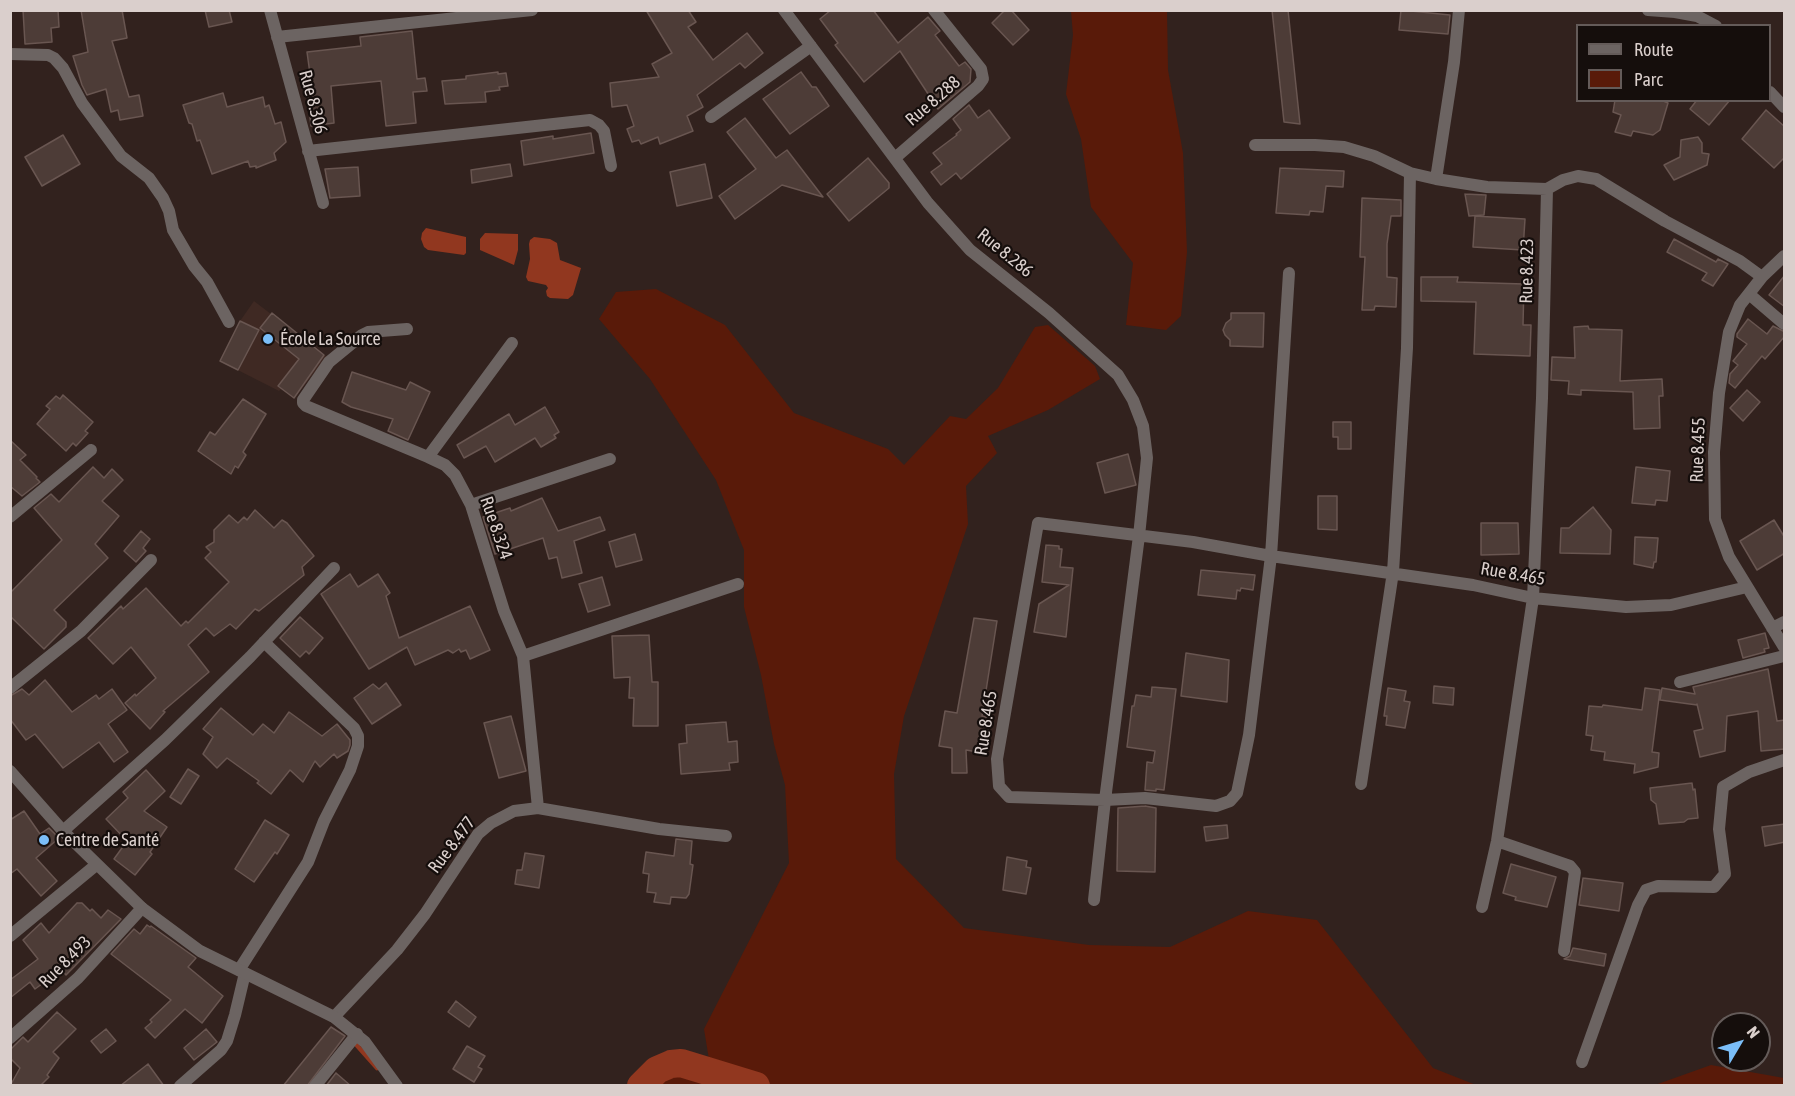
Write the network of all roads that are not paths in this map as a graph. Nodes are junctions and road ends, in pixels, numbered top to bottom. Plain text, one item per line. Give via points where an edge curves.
1 (270, 10) edge
2 (532, 10) edge
3 (783, 10) edge
4 (934, 10) edge
5 (1459, 10) edge
6 (1648, 10) edge
7 (1712, 24) edge
8 (277, 38) junction
9 (811, 46) junction
10 (10, 54) edge
11 (1771, 93) edge
12 (1785, 106) edge
13 (711, 117) dead end
14 (1254, 145) dead end
15 (308, 151) junction
16 (895, 158) junction
17 (611, 166) dead end
18 (1410, 173) junction
19 (1436, 179) junction
20 (1547, 189) junction
21 (323, 203) dead end
22 (1785, 256) edge
23 (1289, 273) dead end
24 (1762, 277) junction
25 (1749, 294) junction
26 (230, 322) dead end
27 (1785, 324) edge
28 (407, 329) dead end
29 (512, 343) dead end
30 (91, 450) dead end
31 (429, 457) junction
32 (610, 459) dead end
33 (471, 505) junction
34 (10, 517) edge
35 (1139, 536) junction
36 (1271, 555) junction
37 (151, 560) dead end
38 (334, 568) dead end
39 (1393, 572) junction
40 (738, 584) dead end
41 (1747, 587) junction
42 (1533, 598) junction
43 (1785, 622) edge
44 (1772, 628) junction
45 (264, 642) junction
46 (1785, 647) edge
47 (523, 656) junction
48 (1785, 656) edge
49 (1680, 682) dead end
50 (10, 688) edge
51 (1785, 760) edge
52 (10, 771) edge
53 (1361, 784) dead end
54 (1105, 800) junction
55 (538, 808) junction
56 (63, 831) junction
57 (726, 836) dead end
58 (1497, 841) junction
59 (96, 865) junction
60 (1094, 900) dead end
61 (142, 908) junction
62 (1482, 908) dead end
63 (10, 936) edge
64 (1564, 951) dead end
65 (242, 971) junction
66 (334, 1017) junction
67 (357, 1034) junction
68 (10, 1038) edge
69 (1582, 1062) dead end
70 (180, 1086) edge
71 (315, 1086) edge
72 (397, 1086) edge

1 - 8 street, Rue 8.306
2 - 8 street
3 - 9 street, Rue 8.286
4 - 16 street, Rue 8.288 via 981,69 983,79
5 - 19 street
6 - 7 street via 1697,16
8 - 15 street, Rue 8.306
9 - 13 street
9 - 16 street, Rue 8.286
10 - 26 street via 48,55 63,68 82,103 121,156 149,178 163,198 173,230
11 - 12 street
14 - 18 street via 1344,147
15 - 17 street via 590,120 604,131
15 - 21 street, Rue 8.306
16 - 35 street, Rue 8.286 via 970,250 1118,375 1143,426 1147,458
18 - 19 street
18 - 39 street via 1407,348
19 - 20 street via 1486,187
20 - 24 street via 1578,176 1596,179
20 - 42 street, Rue 8.423
22 - 24 street, Rue 8.455
23 - 36 street
24 - 25 street, Rue 8.455
25 - 27 street
25 - 41 street, Rue 8.455 via 1729,332 1714,452 1715,519 1729,557
28 - 31 street, Rue 8.324 via 362,335 329,362 303,399 306,406
29 - 31 street
30 - 34 street
31 - 33 street, Rue 8.324 via 455,475
32 - 33 street
33 - 47 street, Rue 8.324 via 504,611
35 - 36 street, Rue 8.465
35 - 54 street, Rue 8.286
35 - 54 street, Rue 8.465 via 1038,523 997,759 999,786 1009,797
36 - 39 street, Rue 8.465
36 - 54 street, Rue 8.465 via 1249,735 1237,793 1216,807 1145,798
37 - 50 street via 81,631
38 - 45 street
39 - 42 street, Rue 8.465
39 - 53 street
40 - 47 street
41 - 42 street, Rue 8.465 via 1671,605 1626,607
41 - 44 street, Rue 8.455
42 - 58 street, Rue 8.423
43 - 44 street
44 - 46 street, Rue 8.455
45 - 56 street via 165,741
45 - 65 street via 354,728 358,746 308,862
47 - 55 street, Rue 8.324
48 - 49 street
51 - 69 street via 1749,772 1723,787 1719,829 1725,874 1714,887 1658,886 1646,890
52 - 56 street
54 - 60 street, Rue 8.286
55 - 57 street, Rue 8.477
55 - 66 street, Rue 8.477 via 514,811 478,834 397,950
56 - 59 street
58 - 62 street, Rue 8.423
58 - 64 street via 1570,866 1575,872
59 - 61 street
59 - 63 street
61 - 65 street via 200,951
61 - 68 street, Rue 8.493 via 78,978
65 - 66 street
65 - 70 street via 227,1041
66 - 67 street
67 - 71 street
67 - 72 street

